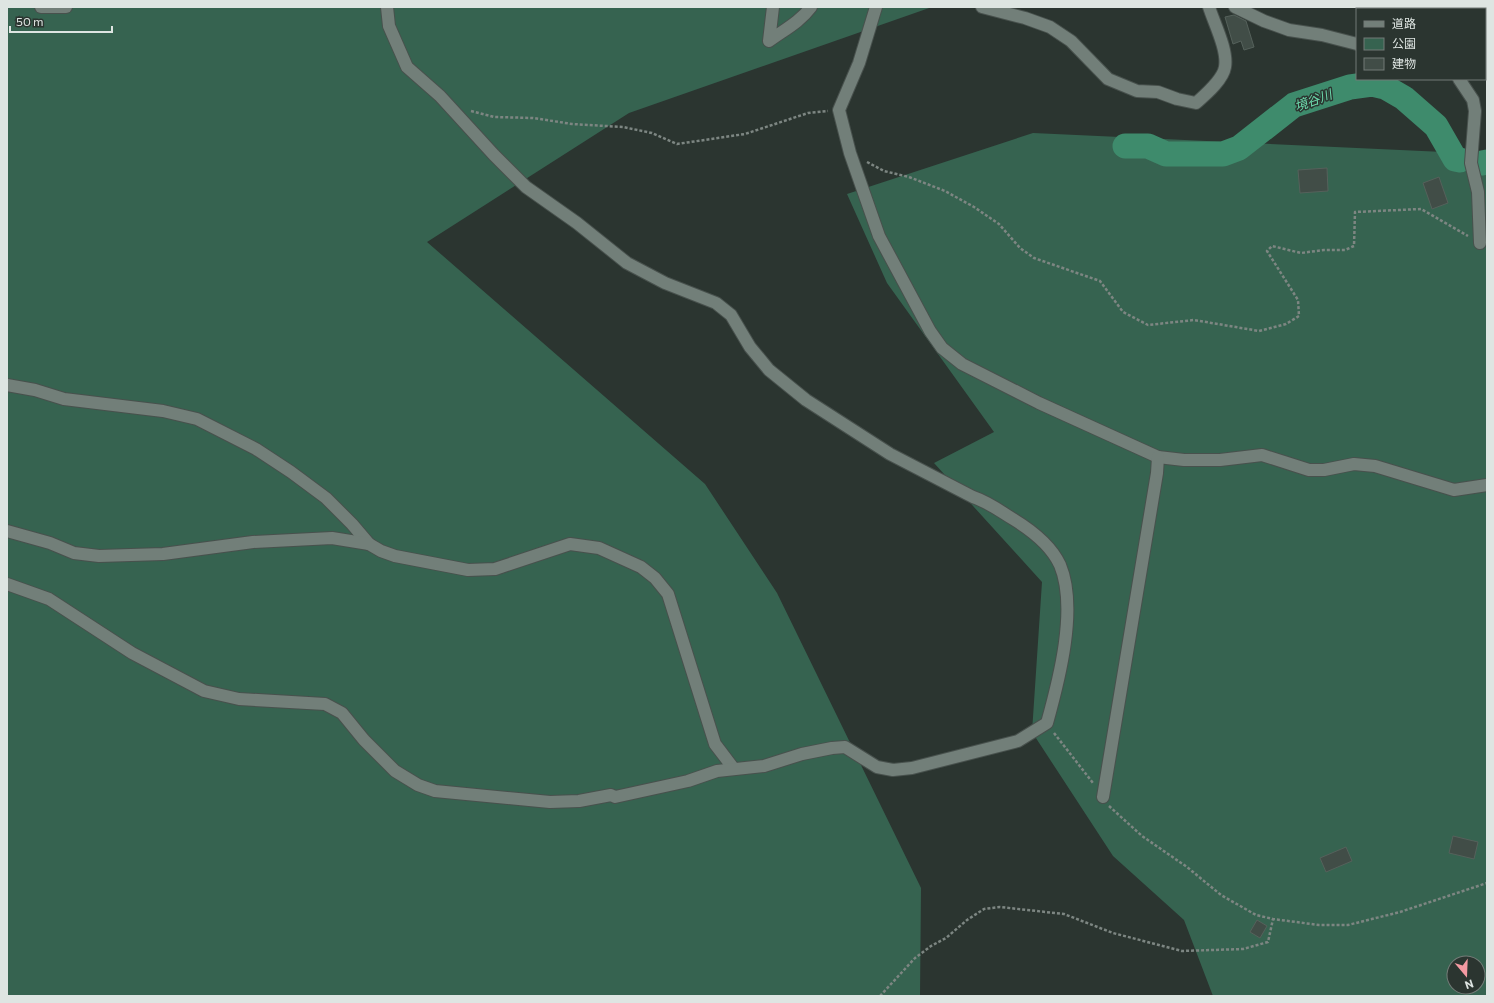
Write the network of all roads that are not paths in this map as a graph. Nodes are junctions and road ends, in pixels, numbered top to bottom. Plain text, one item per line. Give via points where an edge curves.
1 (41, 7) edge
2 (66, 7) edge
3 (387, 7) edge
4 (773, 7) edge
5 (811, 7) edge
6 (876, 7) edge
7 (982, 7) edge
8 (1208, 7) edge
9 (1235, 7) edge
10 (1356, 44) edge
11 (1460, 80) edge
12 (1480, 243) road end
13 (7, 385) edge
14 (1158, 457) junction
15 (1487, 485) edge
16 (7, 531) edge
17 (369, 544) junction
18 (7, 584) edge
19 (734, 770) junction
20 (1103, 797) road end

1 - 2 street
3 - 19 street via 389,26 407,67 440,96 526,187 627,263 664,283 716,303 731,315 750,347 769,370 806,400 890,454 985,502 1034,532 1060,564 1067,584 1066,624 1059,681 1047,723 1018,741 912,768 893,770 877,767 845,748 832,748 764,766
4 - 5 street via 769,41 799,21
6 - 14 street via 859,63 838,110 879,236 930,331 942,348 962,364 1039,403
7 - 8 street via 1050,27 1071,40 1108,79 1137,91 1158,92 1196,103 1210,92 1225,68 1223,46
9 - 10 street via 1283,28 1322,34
11 - 12 street via 1473,100 1475,111 1471,164 1478,192
13 - 17 street via 64,399 163,411 197,419 256,449 291,472 326,498
14 - 15 street via 1220,460 1262,455 1309,470 1354,464 1375,466 1454,490
14 - 20 street
16 - 17 street via 50,543 74,553 99,556 164,554 253,542 332,538
17 - 19 street via 395,556 468,570 495,569 570,544 599,548 641,567 655,578 668,594 715,744
18 - 19 street via 49,599 132,653 204,690 239,699 325,704 342,713 395,771 418,785 435,791 550,802 579,801 611,795 615,797 688,781 718,771

